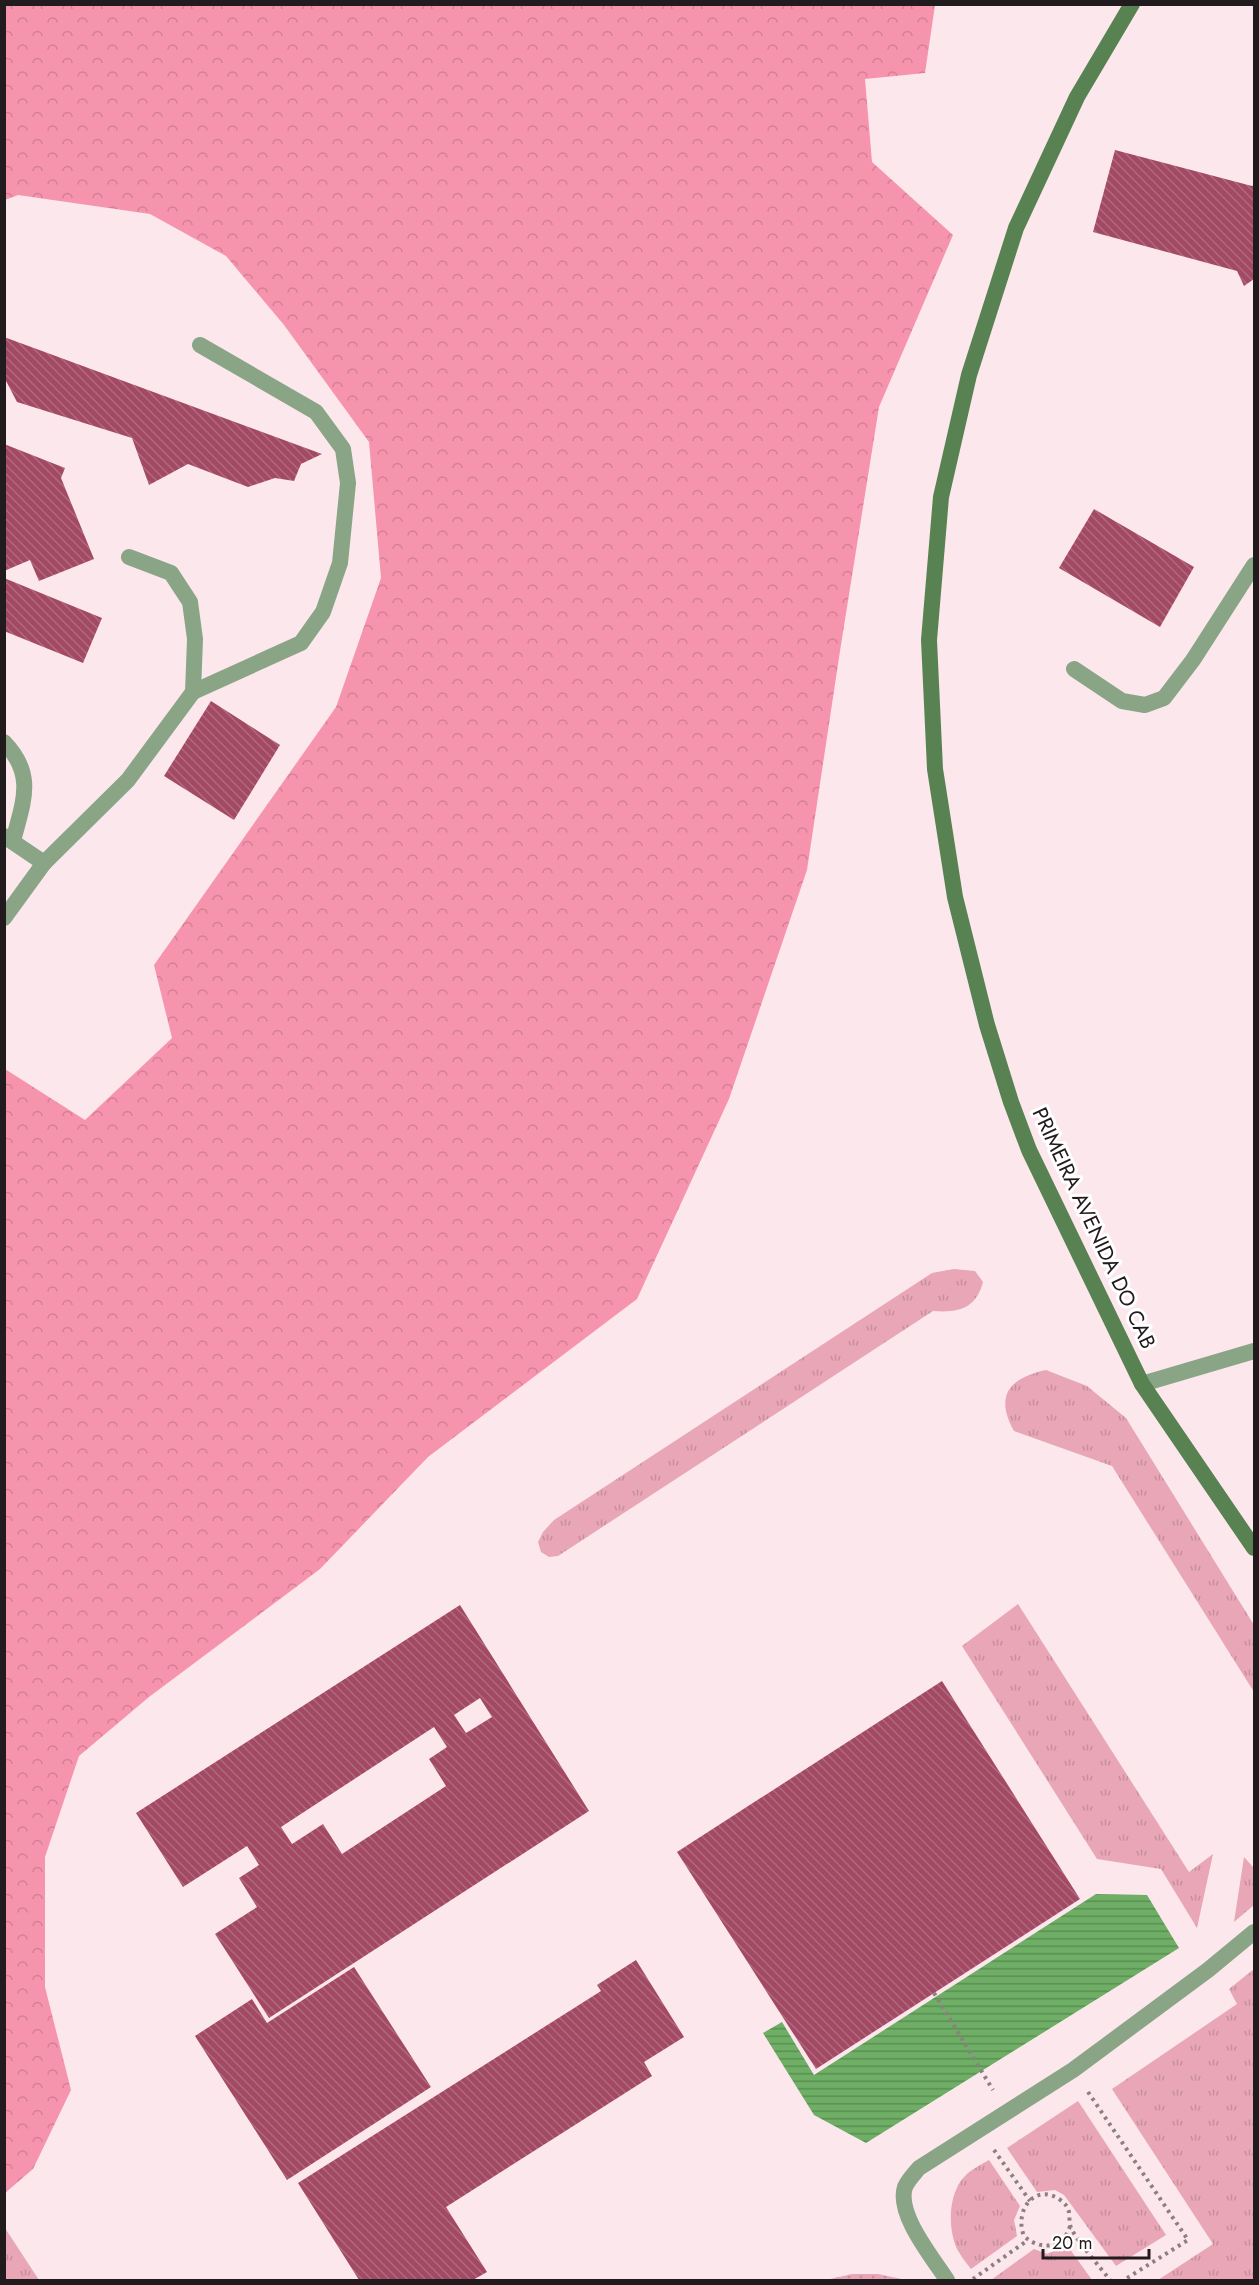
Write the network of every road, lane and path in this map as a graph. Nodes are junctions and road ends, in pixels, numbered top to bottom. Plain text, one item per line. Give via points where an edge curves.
1 (1132, 4) edge
2 (200, 345) dead end
3 (129, 557) dead end
4 (1254, 565) edge
5 (1074, 669) dead end
6 (194, 692) junction
7 (4, 742) edge
8 (9, 838) edge
9 (44, 863) junction
10 (4, 918) edge
11 (1254, 1351) edge
12 (1142, 1384) junction
13 (1254, 1548) edge
14 (1254, 1932) edge
15 (934, 1993) dead end
16 (1073, 2070) junction
17 (986, 2079) dead end
18 (980, 2129) junction
19 (1030, 2201) junction
20 (1070, 2226) junction
21 (1028, 2240) junction
22 (947, 2280) edge
23 (971, 2280) edge
24 (1110, 2280) edge
25 (1125, 2280) edge

1 - 12 main road, PRIMEIRA AVENIDA DO CAB via 1077,97 1016,228 969,375 941,497 929,640 934,769 955,897 987,1025 1029,1150
2 - 6 lane via 316,412 343,449 348,483 340,563 323,612 302,642
3 - 6 lane via 171,573 190,602 195,639
4 - 5 lane via 1164,698 1145,705 1122,701
6 - 9 lane via 128,780
7 - 8 lane via 16,754 26,780 24,798
8 - 9 lane
9 - 10 lane
11 - 12 lane
12 - 13 main road, PRIMEIRA AVENIDA DO CAB
14 - 16 lane
15 - 17 path
16 - 18 lane
16 - 25 path via 1188,2240
18 - 19 path
18 - 22 lane via 919,2168 904,2189 907,2216
19 - 20 path via 1042,2196 1058,2198 1069,2210
19 - 21 path via 1020,2219
20 - 21 path via 1068,2235 1055,2245 1039,2246
20 - 24 path
21 - 23 path

